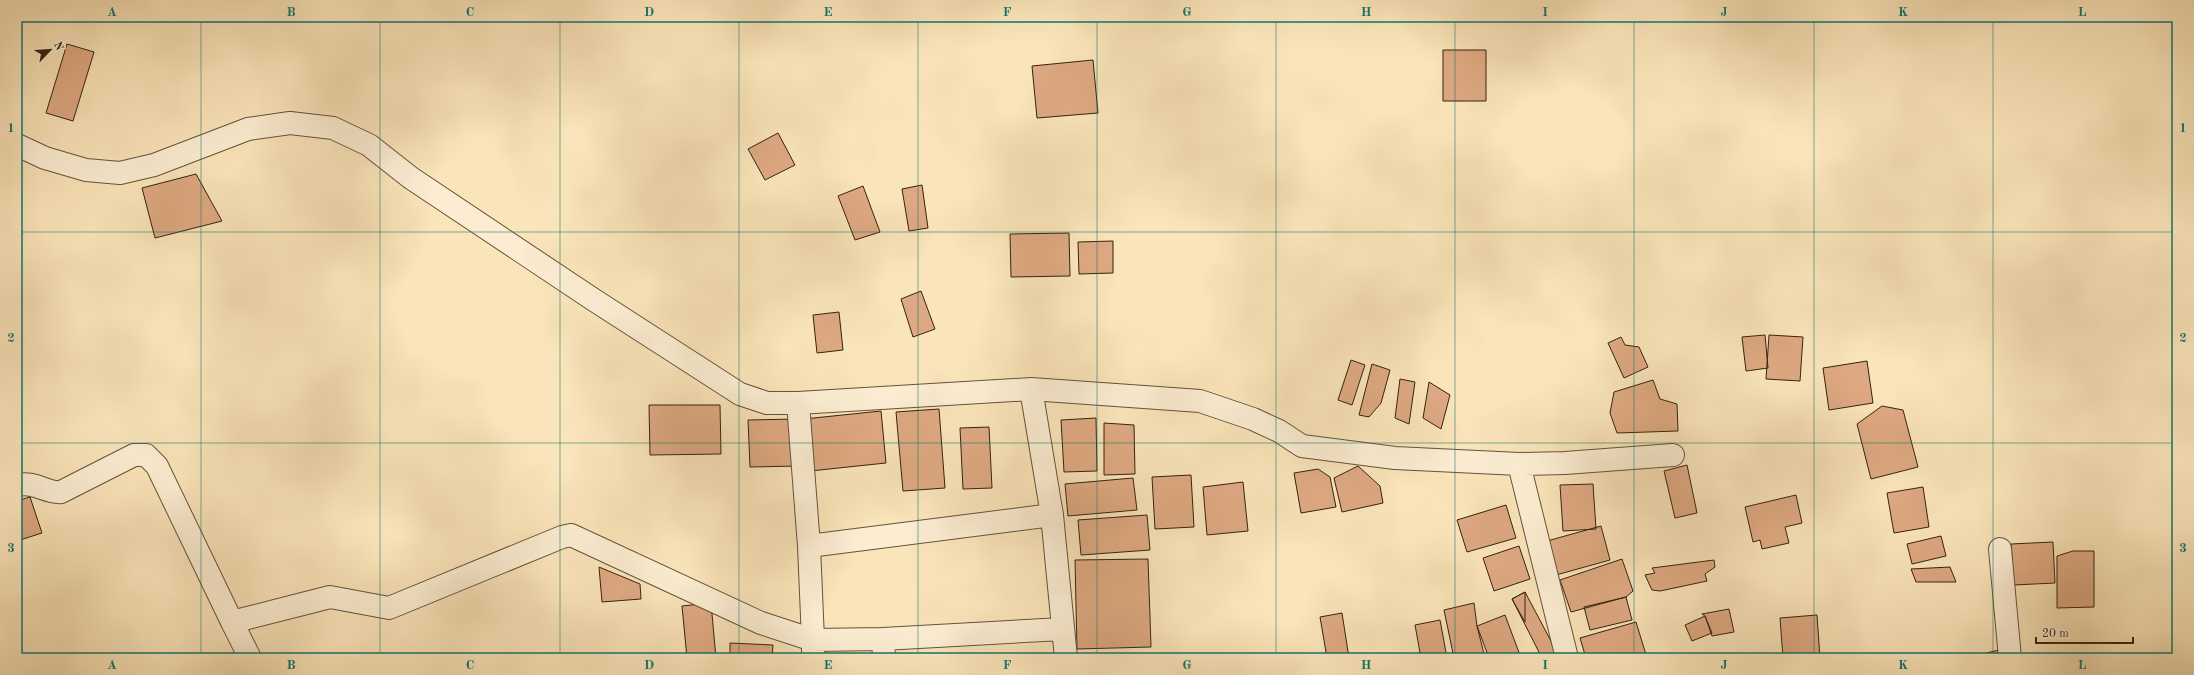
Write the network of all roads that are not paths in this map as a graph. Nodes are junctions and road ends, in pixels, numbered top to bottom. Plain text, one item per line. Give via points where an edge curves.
1 (17, 145) edge
2 (1031, 389) junction
3 (798, 403) junction
4 (1673, 455) dead end
5 (1519, 464) junction
6 (17, 485) edge
7 (1052, 516) junction
8 (809, 546) junction
9 (2000, 549) dead end
10 (232, 622) junction
11 (1062, 629) junction
12 (813, 649) edge
13 (883, 649) edge
14 (250, 658) edge
15 (1066, 658) edge
16 (1567, 658) edge
17 (2010, 658) edge

1 - 3 street via 45,158 86,170 120,173 154,165 248,129 290,122 333,128 369,145 411,178 740,394 766,403
2 - 3 street
2 - 5 street via 1200,401 1253,419 1279,431 1302,446 1395,458
2 - 7 street
3 - 8 street
4 - 5 street
5 - 16 street
6 - 10 street via 37,485 56,493 61,492 134,455 146,455 157,466
7 - 8 street
7 - 11 street
8 - 12 street
9 - 17 street
10 - 12 street via 330,597 390,608 571,535
10 - 14 street
11 - 13 street
11 - 15 street
12 - 13 street

